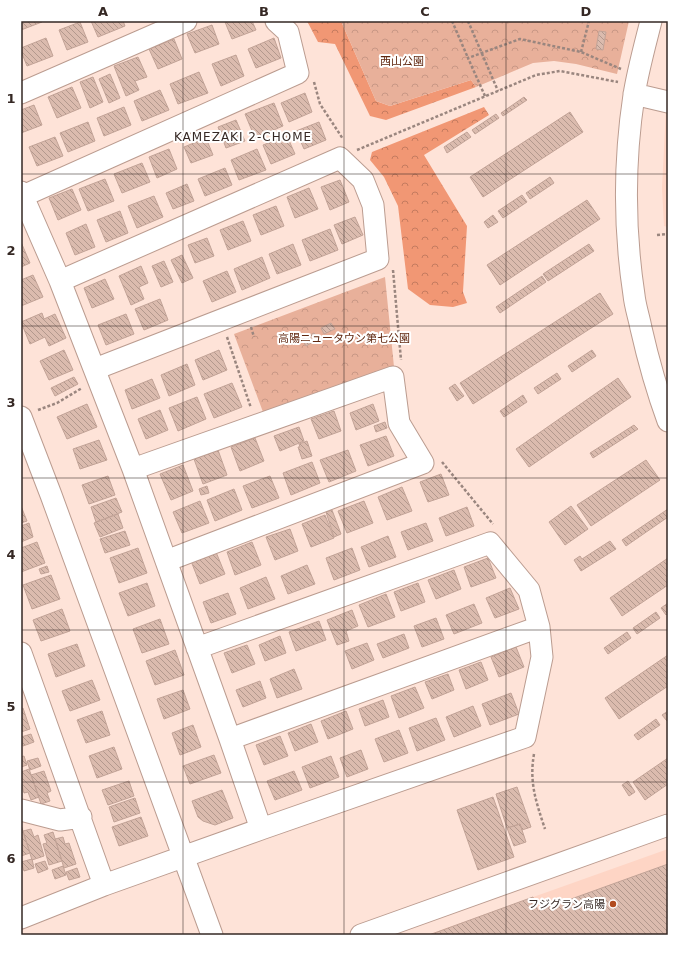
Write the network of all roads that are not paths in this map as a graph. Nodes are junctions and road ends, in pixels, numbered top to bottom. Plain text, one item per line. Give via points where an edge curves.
1 (186, 21) edge
2 (276, 21) edge
3 (651, 21) edge
4 (626, 88) junction
5 (21, 92) edge
6 (668, 102) edge
7 (22, 194) edge
8 (60, 281) junction
9 (91, 377) junction
10 (21, 417) edge
11 (668, 421) edge
12 (133, 468) junction
13 (166, 561) junction
14 (539, 627) junction
15 (197, 648) junction
16 (21, 653) edge
17 (26, 680) edge
18 (230, 739) junction
19 (21, 810) edge
20 (81, 817) junction
21 (668, 825) edge
22 (261, 829) junction
23 (184, 856) junction
24 (104, 884) junction
25 (21, 918) edge
26 (212, 935) edge
27 (361, 935) edge

1 - 5 street
2 - 7 street via 288,32 298,73
3 - 4 street
4 - 6 street
4 - 11 street via 628,244 634,296 644,343
7 - 8 street
8 - 9 street
8 - 9 street via 340,158 363,180 373,205 378,259
9 - 12 street
10 - 23 street
12 - 13 street
12 - 13 street via 393,376 399,423 423,464
13 - 15 street
14 - 15 street via 529,590 490,543
14 - 18 street
14 - 22 street via 542,657 525,737
15 - 18 street
16 - 17 street
17 - 20 street
18 - 22 street
19 - 20 street via 60,820
20 - 24 street
21 - 27 street
22 - 23 street
23 - 24 street
23 - 26 street
24 - 25 street

